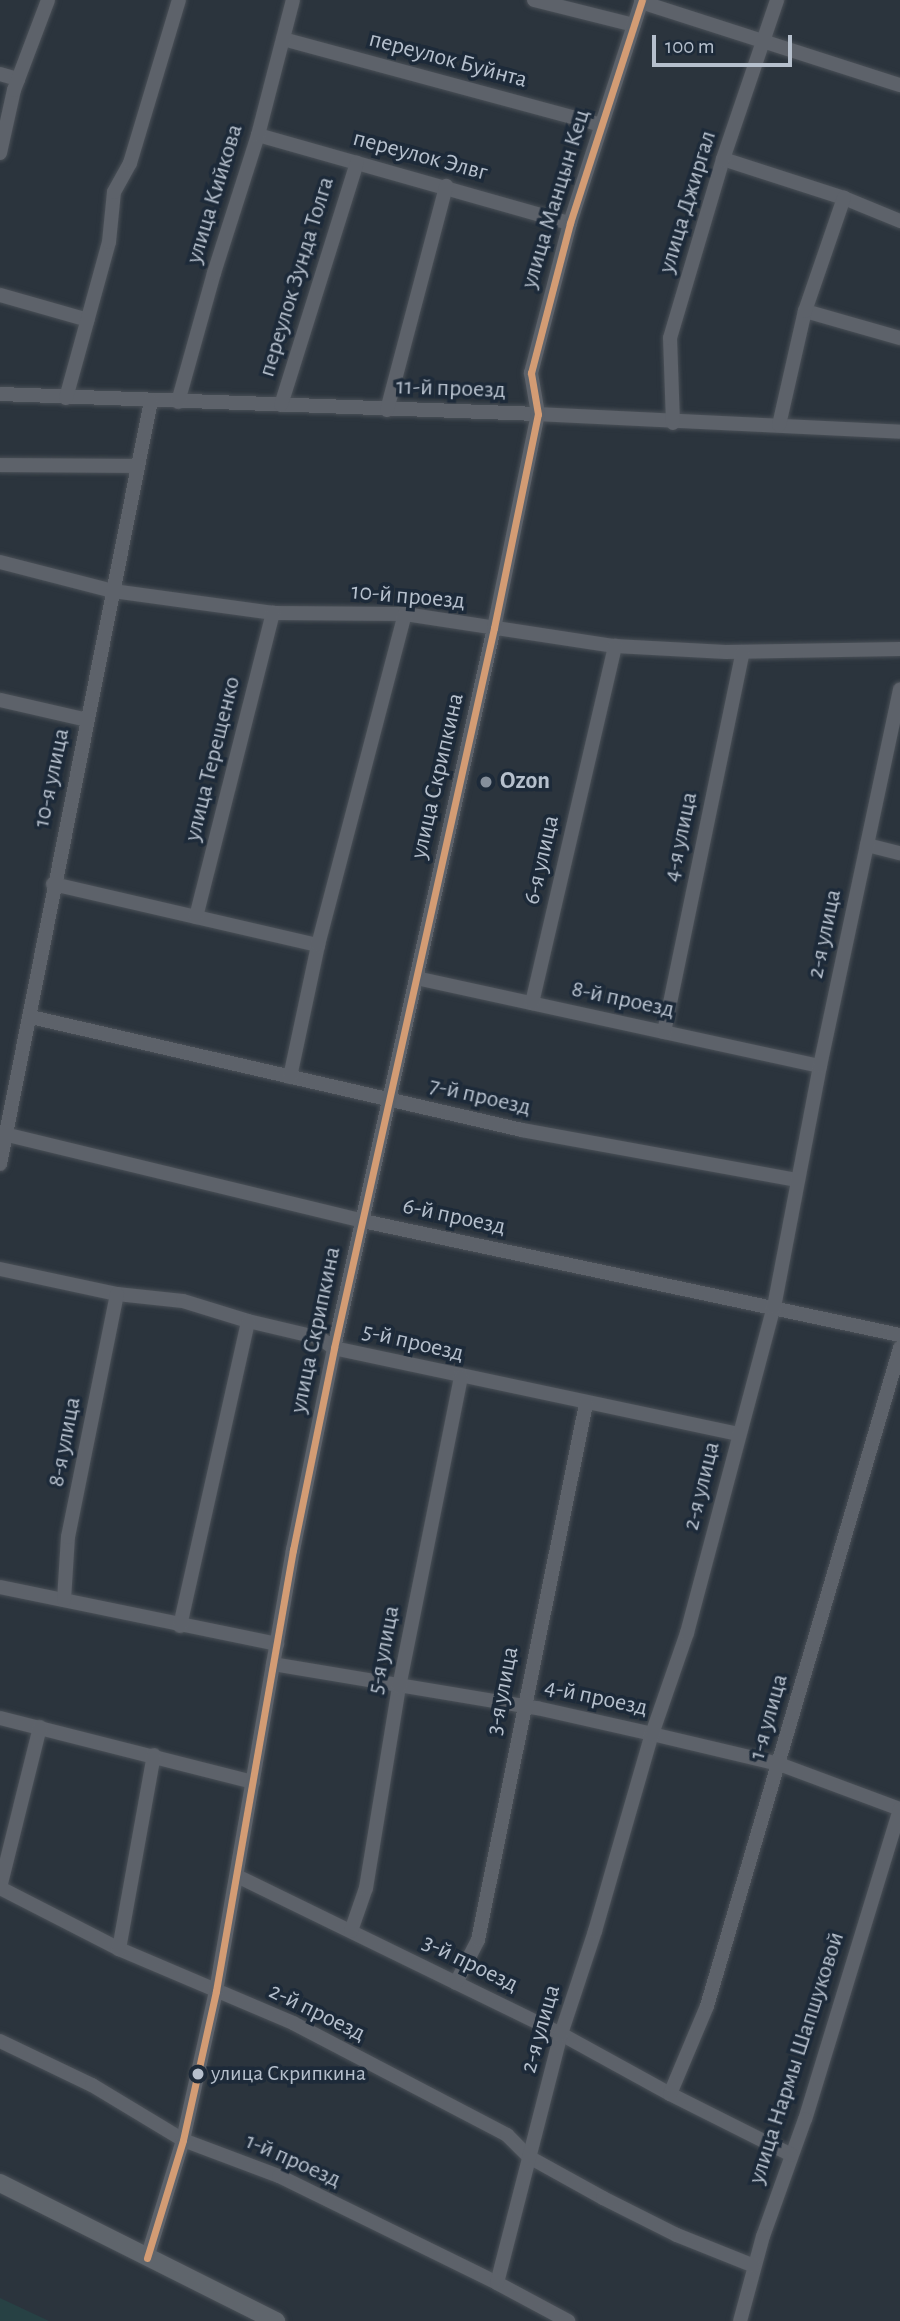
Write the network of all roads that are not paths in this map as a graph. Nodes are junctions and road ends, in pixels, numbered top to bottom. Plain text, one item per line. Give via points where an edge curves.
1 (48, 0) edge
2 (179, 0) edge
3 (293, 0) edge
4 (534, 0) edge
5 (777, 0) edge
6 (642, 1) edge
7 (634, 25) junction
8 (283, 39) junction
9 (764, 41) junction
10 (0, 74) edge
11 (18, 79) junction
12 (900, 85) edge
13 (602, 125) junction
14 (258, 135) junction
15 (0, 153) edge
16 (723, 159) junction
17 (357, 163) junction
18 (446, 186) junction
19 (844, 198) junction
20 (900, 221) edge
21 (570, 223) junction
22 (0, 295) edge
23 (805, 311) junction
24 (88, 320) junction
25 (900, 338) edge
26 (0, 394) edge
27 (66, 398) junction
28 (151, 401) junction
29 (178, 402) junction
30 (281, 405) junction
31 (387, 410) junction
32 (538, 414) junction
33 (674, 423) junction
34 (779, 425) junction
35 (900, 432) edge
36 (0, 465) edge
37 (138, 466) junction
38 (0, 562) edge
39 (113, 591) junction
40 (273, 613) junction
41 (405, 614) junction
42 (495, 628) junction
43 (614, 646) junction
44 (900, 649) edge
45 (743, 652) junction
46 (900, 689) edge
47 (0, 700) edge
48 (87, 720) junction
49 (867, 845) junction
50 (900, 853) edge
51 (53, 884) junction
52 (196, 917) junction
53 (318, 945) junction
54 (416, 978) junction
55 (532, 1003) junction
56 (31, 1017) junction
57 (664, 1032) junction
58 (820, 1066) junction
59 (290, 1077) junction
60 (389, 1100) junction
61 (3, 1133) edge
62 (0, 1164) edge
63 (799, 1180) junction
64 (363, 1221) junction
65 (0, 1269) edge
66 (117, 1294) junction
67 (774, 1307) junction
68 (248, 1321) junction
69 (900, 1335) edge
70 (334, 1348) junction
71 (900, 1348) edge
72 (461, 1377) junction
73 (586, 1404) junction
74 (738, 1434) junction
75 (0, 1587) edge
76 (64, 1600) junction
77 (180, 1626) junction
78 (277, 1644) junction
79 (273, 1664) junction
80 (400, 1686) junction
81 (523, 1706) junction
82 (0, 1718) edge
83 (40, 1727) junction
84 (652, 1734) junction
85 (154, 1755) junction
86 (779, 1764) junction
87 (253, 1782) junction
88 (900, 1809) edge
89 (237, 1876) junction
90 (351, 1931) junction
91 (119, 1949) junction
92 (456, 1983) junction
93 (216, 1991) junction
94 (561, 2034) junction
95 (0, 2041) edge
96 (670, 2094) junction
97 (183, 2140) junction
98 (792, 2155) junction
99 (529, 2157) junction
100 (0, 2183) edge
101 (147, 2258) junction
102 (754, 2266) junction
103 (497, 2283) junction
104 (276, 2321) edge
105 (568, 2321) edge
106 (740, 2321) edge

1 - 11 street
2 - 24 street via 130,163 114,192 109,242
3 - 8 street, улица Кийкова
4 - 7 street
5 - 9 street, улица Джиргал
6 - 7 street, улица Манцын Кец
6 - 9 street
7 - 13 street, улица Манцын Кец
8 - 13 street, переулок Буйнта
8 - 14 street, улица Кийкова
9 - 12 street
9 - 16 street, улица Джиргал
10 - 11 street
11 - 15 street
13 - 21 street, улица Манцын Кец
14 - 17 street, переулок Элвг
14 - 29 street, улица Кийкова
16 - 19 street
16 - 33 street, улица Джиргал via 670,338
17 - 18 street, переулок Элвг
17 - 30 street, переулок Зунда Толга
18 - 21 street, переулок Элвг
18 - 31 street
19 - 20 street
19 - 23 street
21 - 32 street, улица Манцын Кец via 531,373
22 - 24 street
23 - 25 street
23 - 34 street
24 - 27 street
26 - 27 street, 11-й проезд
27 - 28 street, 11-й проезд
28 - 29 street, 11-й проезд
28 - 37 street, 10-я улица
29 - 30 street, 11-й проезд
30 - 31 street, 11-й проезд
31 - 32 street, 11-й проезд
32 - 33 street, 11-й проезд
32 - 42 street, улица Скрипкина
33 - 34 street, 11-й проезд
34 - 35 street, 11-й проезд
36 - 37 street
37 - 39 street, 10-я улица
38 - 39 street, 10-й проезд
39 - 40 street, 10-й проезд
39 - 48 street, 10-я улица
40 - 41 street, 10-й проезд
40 - 52 street, улица Терещенко
41 - 42 street, 10-й проезд
41 - 53 street
42 - 43 street, 10-й проезд
42 - 54 street, улица Скрипкина
43 - 45 street, 10-й проезд
43 - 55 street, 6-я улица
44 - 45 street, 10-й проезд
45 - 57 street, 4-я улица
46 - 49 street, 2-я улица
47 - 48 street
48 - 51 street, 10-я улица
49 - 50 street
49 - 58 street, 2-я улица
51 - 52 street
51 - 56 street, 10-я улица
52 - 53 street
53 - 59 street
54 - 55 street, 8-й проезд
54 - 60 street, улица Скрипкина
55 - 57 street, 8-й проезд
56 - 59 street, 7-й проезд
56 - 61 street, 10-я улица
57 - 58 street, 8-й проезд
58 - 63 street, 2-я улица
59 - 60 street, 7-й проезд
60 - 63 street, 7-й проезд via 522,1130
60 - 64 street, улица Скрипкина
61 - 62 street, 10-я улица
61 - 64 street, 6-й проезд
63 - 67 street, 2-я улица
64 - 67 street, 6-й проезд
64 - 70 street, улица Скрипкина
65 - 66 street, 5-й проезд
66 - 68 street, 5-й проезд via 183,1300
66 - 76 street, 8-я улица via 68,1538
67 - 69 street, 6-й проезд
67 - 74 street, 2-я улица
68 - 70 street, 5-й проезд via 320,1338
68 - 77 street
70 - 72 street, 5-й проезд
70 - 78 street, улица Скрипкина
71 - 86 street, 1-я улица
72 - 73 street, 5-й проезд
72 - 80 street, 5-я улица
73 - 74 street, 5-й проезд
73 - 81 street, 3-я улица
74 - 84 street, 2-я улица via 687,1633
75 - 76 street
76 - 77 street
77 - 78 street
78 - 79 street, улица Скрипкина
79 - 80 street, 4-й проезд
79 - 87 street, улица Скрипкина
80 - 81 street, 4-й проезд
80 - 90 street, 5-я улица via 366,1888
81 - 84 street, 4-й проезд
81 - 92 street, 3-я улица via 478,1940
82 - 83 street
83 - 85 street
83 - 91 street, 2-й проезд via 0,1888
84 - 86 street, 4-й проезд
84 - 94 street, 2-я улица
85 - 87 street
85 - 91 street
86 - 88 street, 4-й проезд
86 - 96 street, 1-я улица via 707,2006
87 - 89 street, улица Скрипкина
88 - 98 street, улица Нармы Шапшуковой
89 - 90 street, 3-й проезд
89 - 93 street, улица Скрипкина
90 - 92 street, 3-й проезд
91 - 93 street, 2-й проезд
92 - 94 street, 3-й проезд
93 - 97 street, улица Скрипкина
93 - 99 street, 2-й проезд via 293,2023 507,2135
94 - 96 street, 3-й проезд
94 - 99 street, 2-я улица
95 - 97 street, 1-й проезд via 92,2085
96 - 98 street, 3-й проезд
97 - 101 street, улица Скрипкина
97 - 103 street, 1-й проезд via 279,2176
98 - 102 street, улица Нармы Шапшуковой
99 - 102 street, 2-й проезд via 677,2235
99 - 103 street, 2-я улица
100 - 101 main road
101 - 104 main road
102 - 106 street, улица Нармы Шапшуковой
103 - 105 street, 1-й проезд

